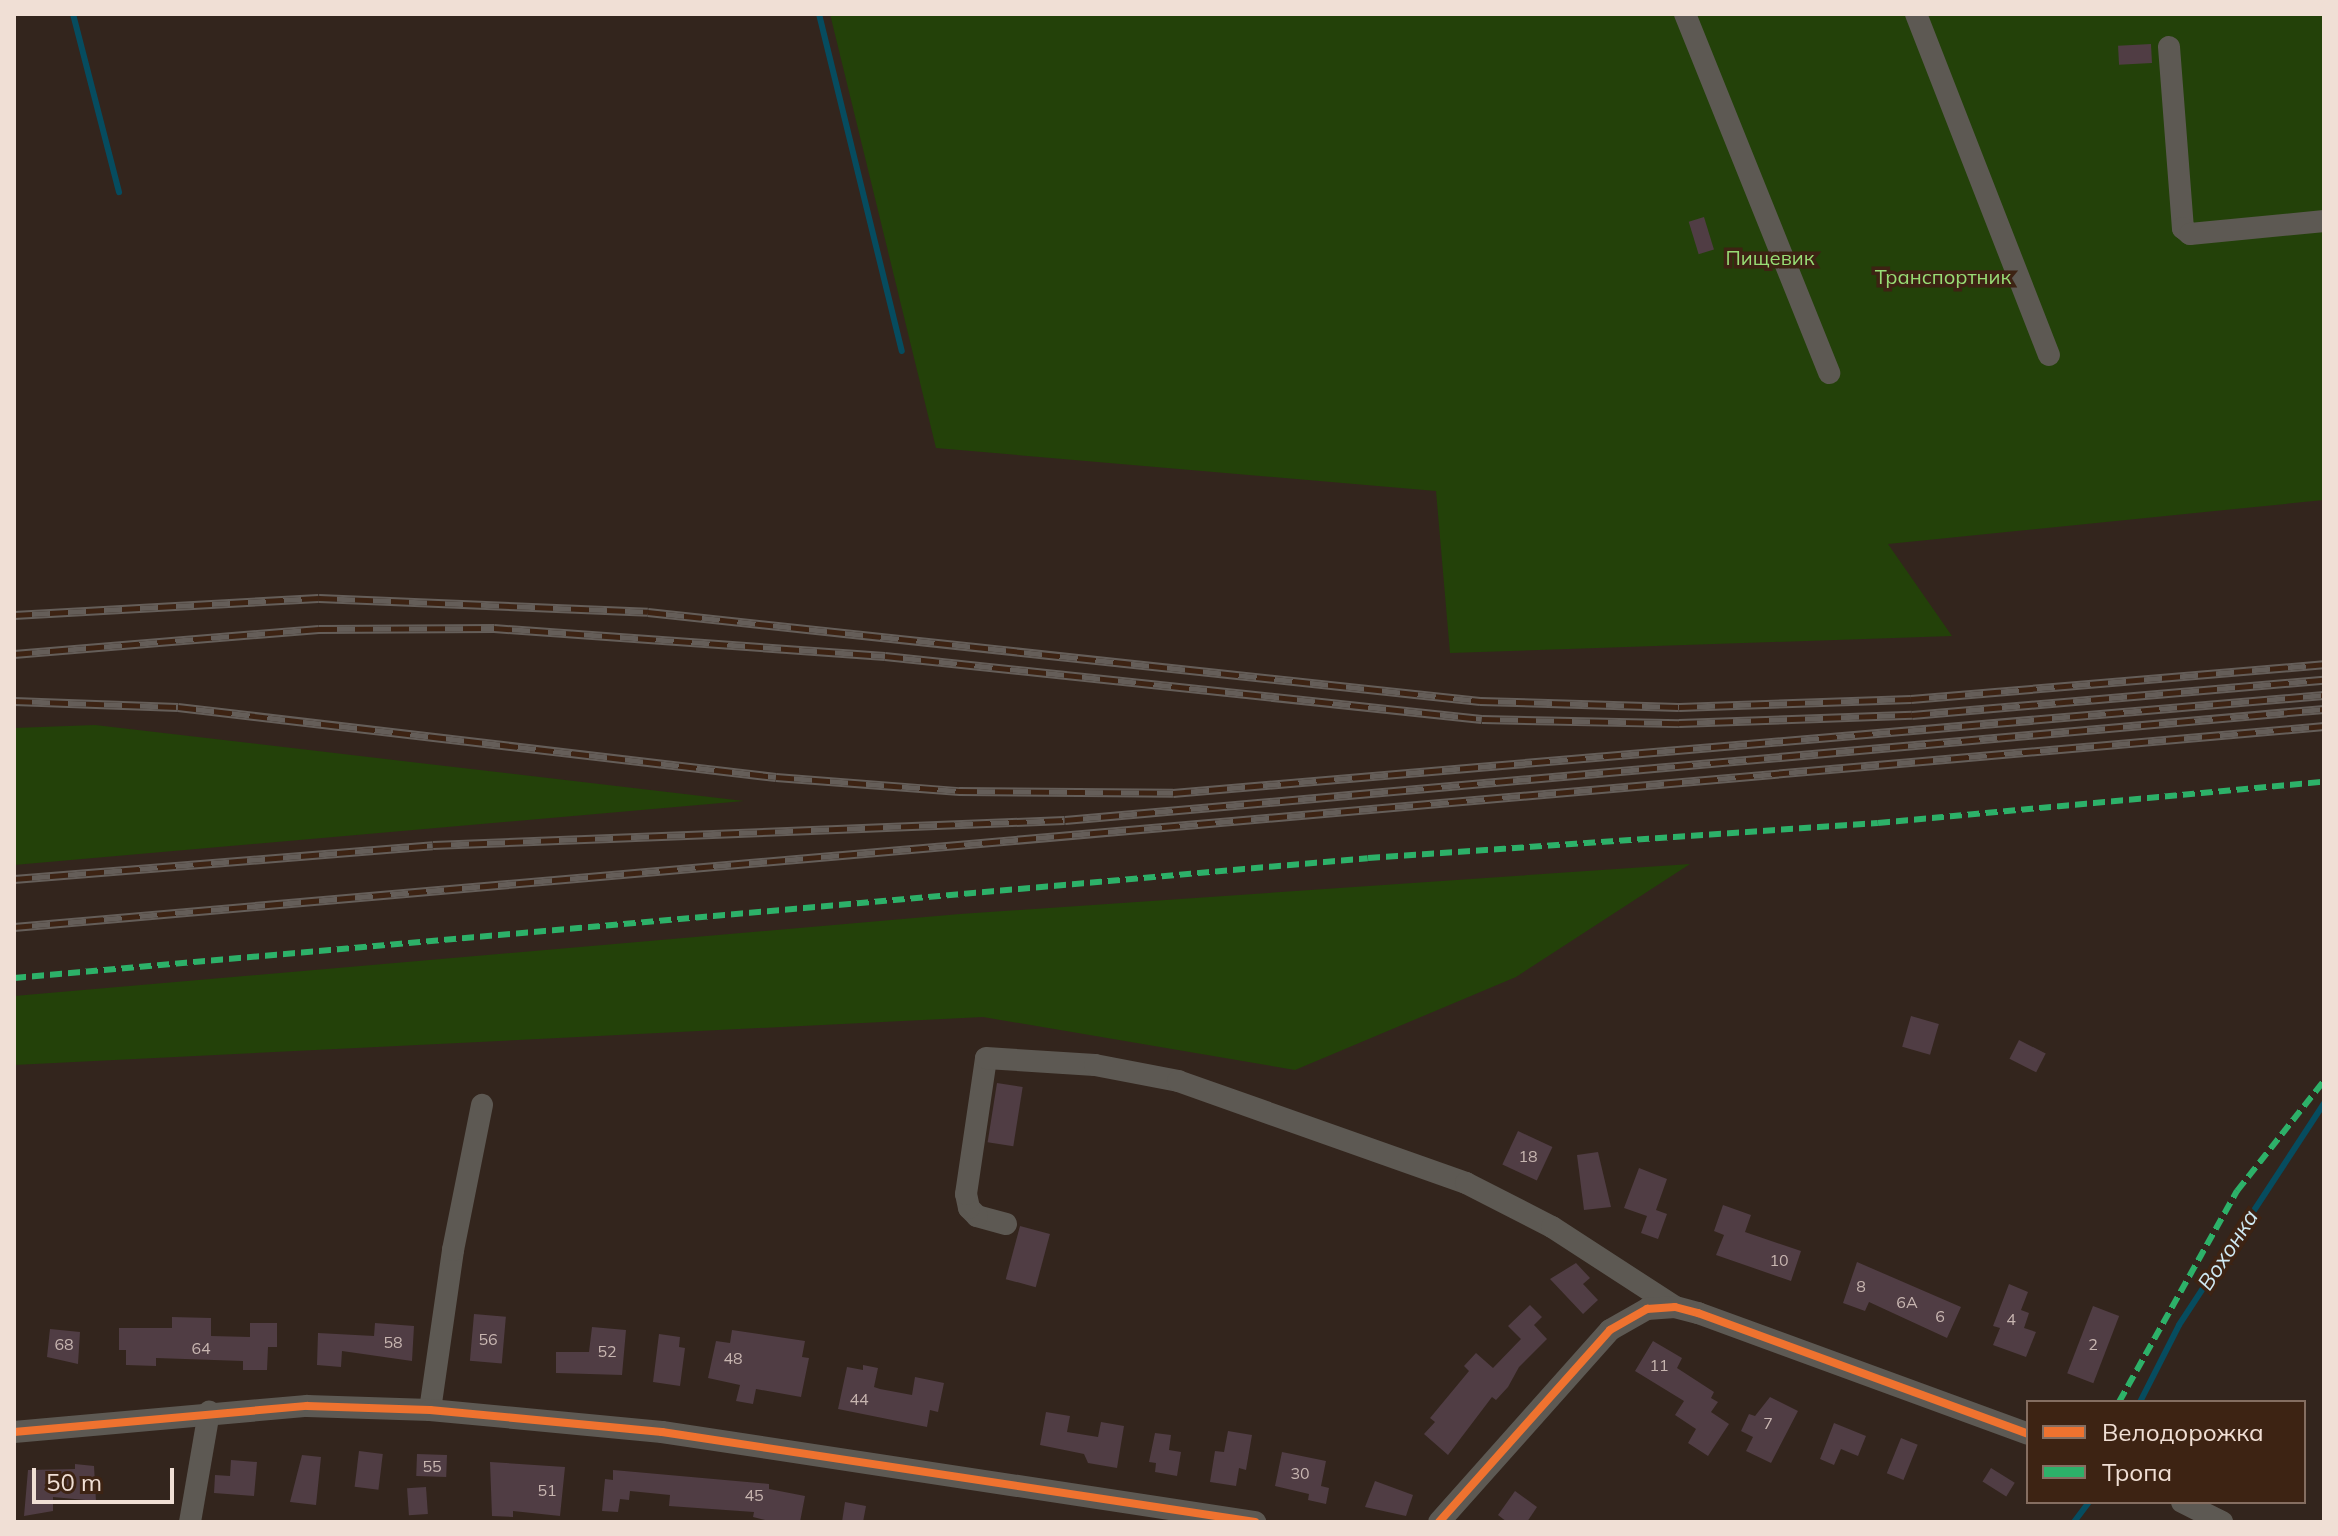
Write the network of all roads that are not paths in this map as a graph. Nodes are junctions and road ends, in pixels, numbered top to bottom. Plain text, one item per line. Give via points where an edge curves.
1 (1685, 14) edge
2 (1916, 14) edge
3 (2169, 47) dead end
4 (2324, 221) edge
5 (2049, 355) dead end
6 (1829, 373) dead end
7 (482, 1105) dead end
8 (1006, 1224) dead end
9 (1675, 1307) junction
10 (430, 1410) junction
11 (209, 1412) junction
12 (14, 1432) edge
13 (2026, 1433) edge
14 (2186, 1504) edge
15 (190, 1522) edge
16 (1255, 1522) edge
17 (1439, 1522) edge
18 (2222, 1522) edge

1 - 6 street
2 - 5 street
3 - 4 street via 2183,228 2190,234
7 - 10 street via 453,1250
8 - 9 street via 977,1216 966,1194 986,1058 1095,1065 1178,1081 1466,1183 1552,1227
9 - 13 street
9 - 17 street via 1637,1313 1610,1330
10 - 11 street via 307,1406
10 - 16 street via 662,1432
11 - 12 street
11 - 15 street
14 - 18 street

